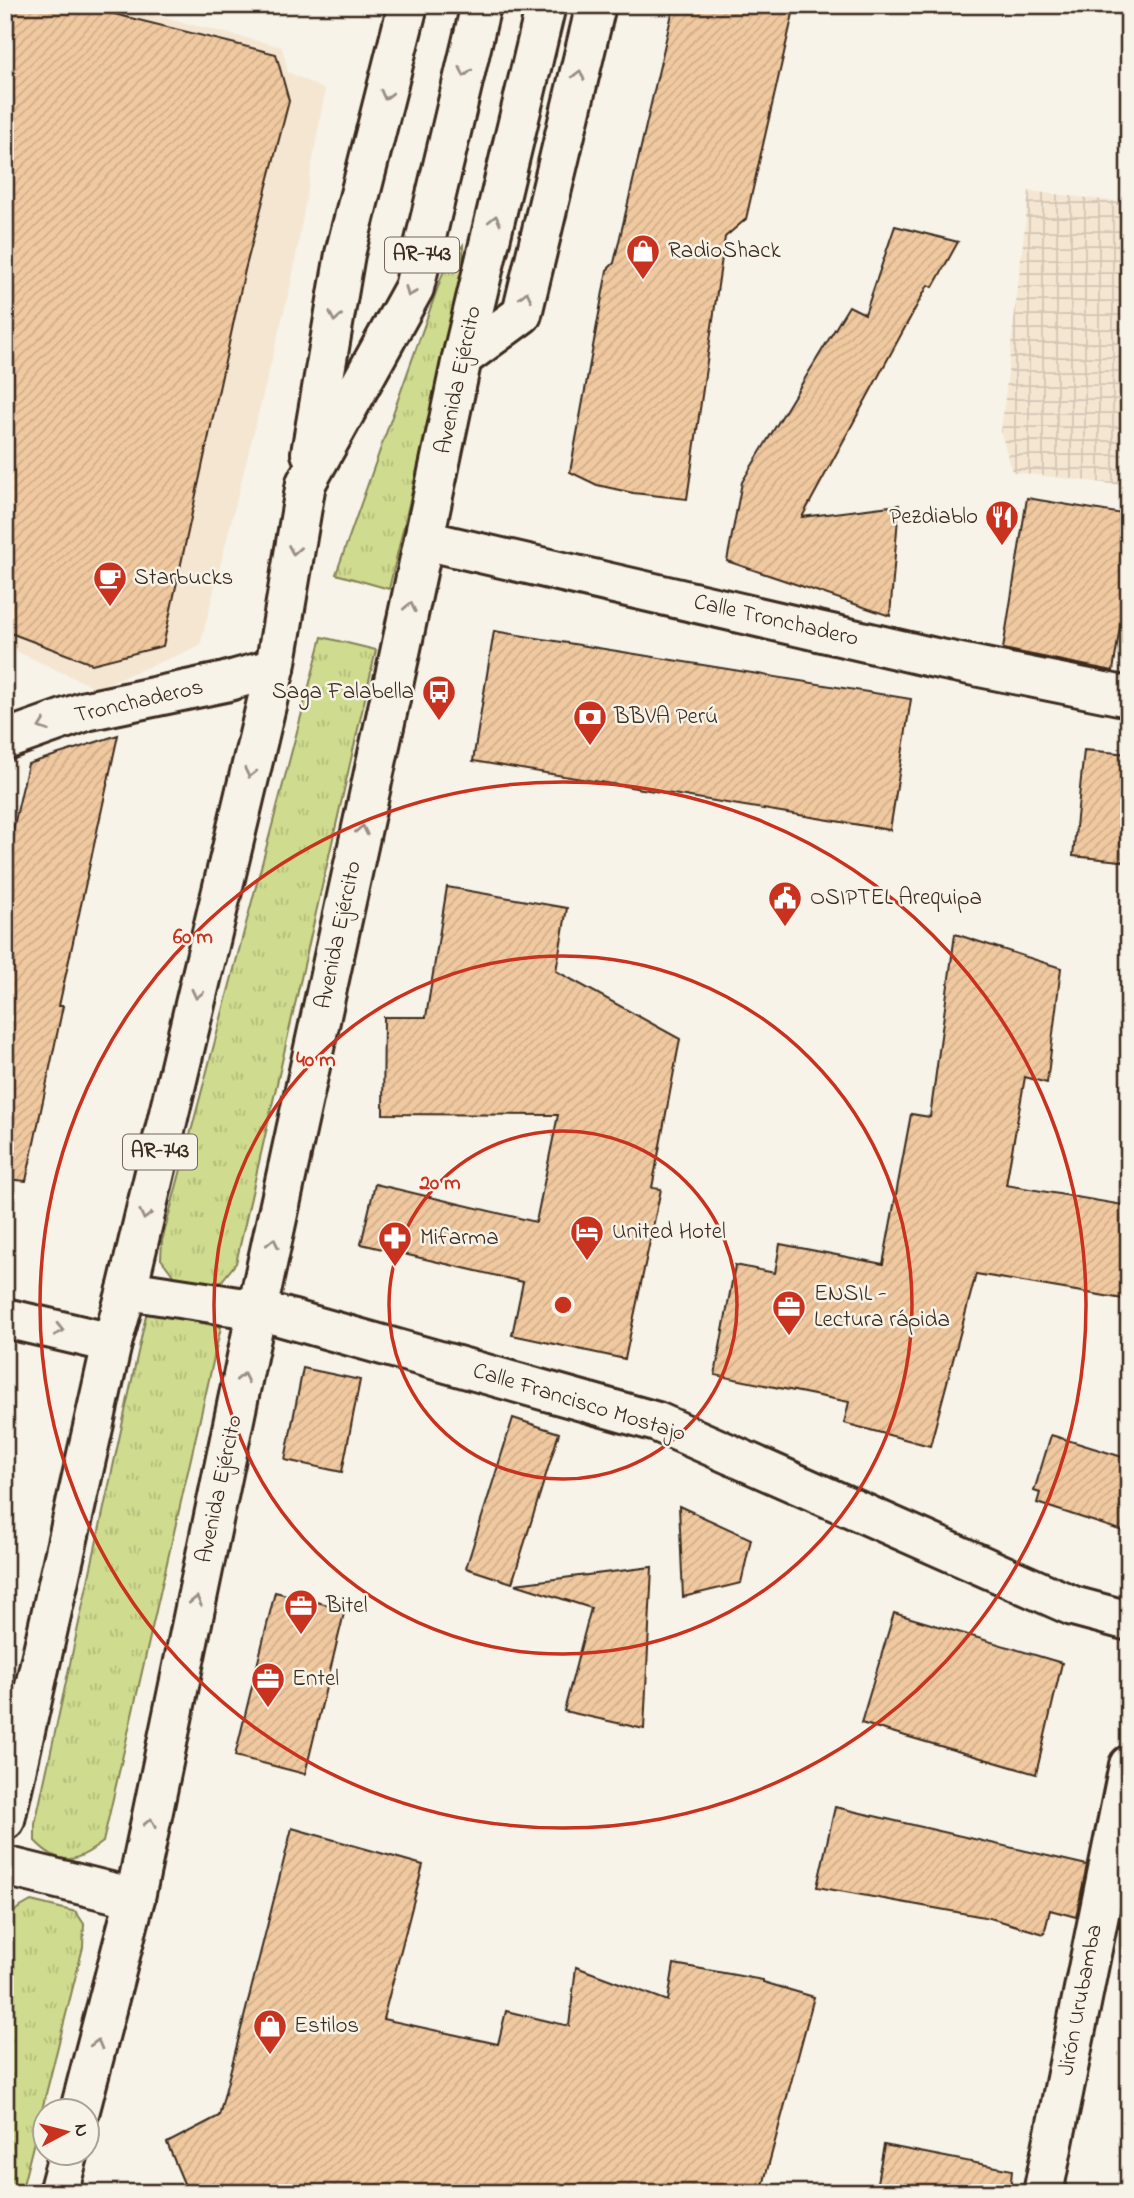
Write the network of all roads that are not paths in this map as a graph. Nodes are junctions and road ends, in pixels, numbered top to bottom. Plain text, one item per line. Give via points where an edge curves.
1 (408, 5) edge
2 (481, 5) edge
3 (546, 5) edge
4 (596, 5) edge
5 (462, 358) junction
6 (306, 483) junction
7 (424, 540) junction
8 (275, 668) junction
9 (1129, 696) edge
10 (5, 740) edge
11 (127, 1290) junction
12 (258, 1310) junction
13 (5, 1318) edge
14 (112, 1343) junction
15 (1129, 1621) edge
16 (1129, 1765) edge
17 (5, 1819) edge
18 (5, 1866) edge
19 (135, 1898) junction
20 (84, 2096) edge
21 (65, 2166) edge
22 (58, 2193) edge
23 (1042, 2193) edge

1 -> 6 main road via 345,254
2 -> 6 main road, AR-743 via 414,288
5 -> 3 main road, Avenida Ejército / AR-743
5 -> 4 main road via 522,314
5 - 7 main road, Avenida Ejército / AR-743
6 -> 8 main road, AR-743
7 - 9 main road, Calle Tronchadero via 921,655
12 -> 7 main road, Avenida Ejército / AR-743
8 -> 10 main road, Tronchaderos via 86,711
8 -> 11 main road, AR-743
11 - 12 main road, Calle Francisco Mostajo
11 - 14 main road, AR-743
12 - 15 main road, Calle Francisco Mostajo via 657,1422 1073,1605
19 -> 12 main road, Avenida Ejército / AR-743
13 -> 14 main road
14 - 17 main road, AR-743
16 - 23 main road, Jirón Urubamba
18 - 19 main road
20 -> 19 main road, Avenida Ejército / AR-743
21 - 22 main road

